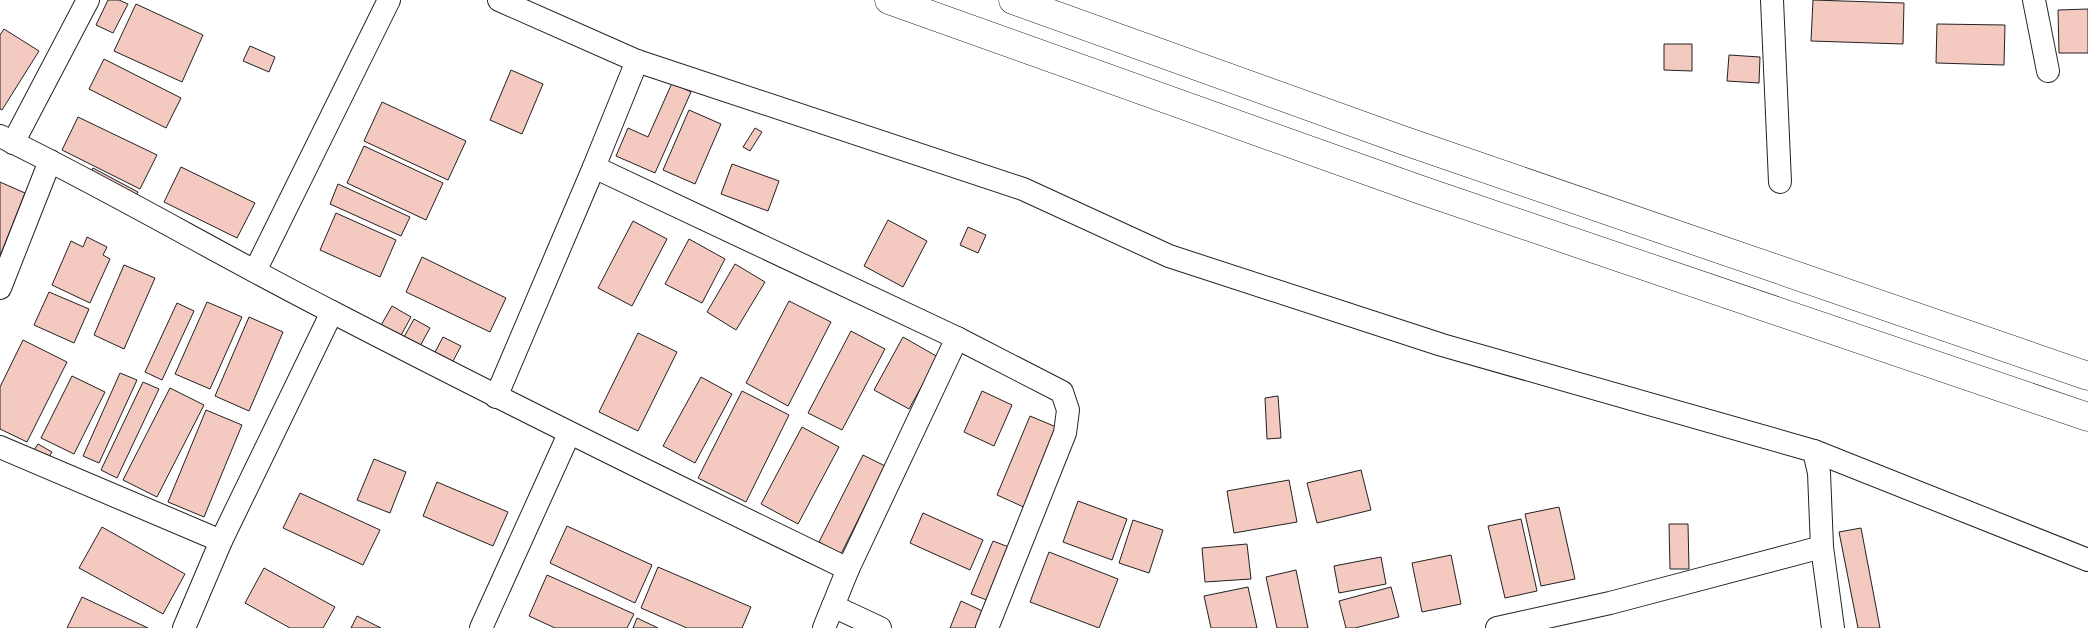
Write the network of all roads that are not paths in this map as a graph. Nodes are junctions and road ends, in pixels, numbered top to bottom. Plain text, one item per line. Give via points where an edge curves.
1 (88, 0) edge
2 (389, 0) edge
3 (499, 0) edge
4 (889, 0) edge
5 (1013, 0) edge
6 (1772, 0) edge
7 (2034, 0) edge
8 (638, 61) junction
9 (2048, 71) dead end
10 (7, 140) edge
11 (50, 160) junction
12 (594, 167) junction
13 (1780, 182) dead end
14 (255, 271) junction
15 (0, 288) edge
16 (332, 312) junction
17 (957, 338) junction
18 (2088, 376) edge
19 (496, 396) junction
20 (2088, 417) edge
21 (570, 434) junction
22 (0, 447) edge
23 (1814, 452) junction
24 (221, 541) junction
25 (1822, 547) junction
26 (2088, 560) edge
27 (848, 569) junction
28 (833, 606) junction
29 (184, 628) edge
30 (481, 628) edge
31 (824, 628) edge
32 (880, 628) edge
33 (987, 628) edge
34 (1497, 628) edge
35 (1833, 628) edge

1 - 10 street
2 - 14 street
3 - 8 street
4 - 20 highway via 1421,190
5 - 18 highway via 1405,141
6 - 13 street
7 - 9 street
8 - 12 street
8 - 23 street via 1023,189 1168,256 1442,345
10 - 11 street
11 - 14 street
11 - 15 street
12 - 17 street
12 - 19 street
14 - 16 street
16 - 19 street
16 - 24 street
17 - 27 street
17 - 33 street via 1062,392 1068,410 1065,433
19 - 21 street
21 - 27 street
21 - 30 street
22 - 24 street
23 - 25 street via 1819,473
23 - 26 street
24 - 29 street
25 - 34 street
25 - 35 street
27 - 28 street
28 - 31 street
28 - 32 street

